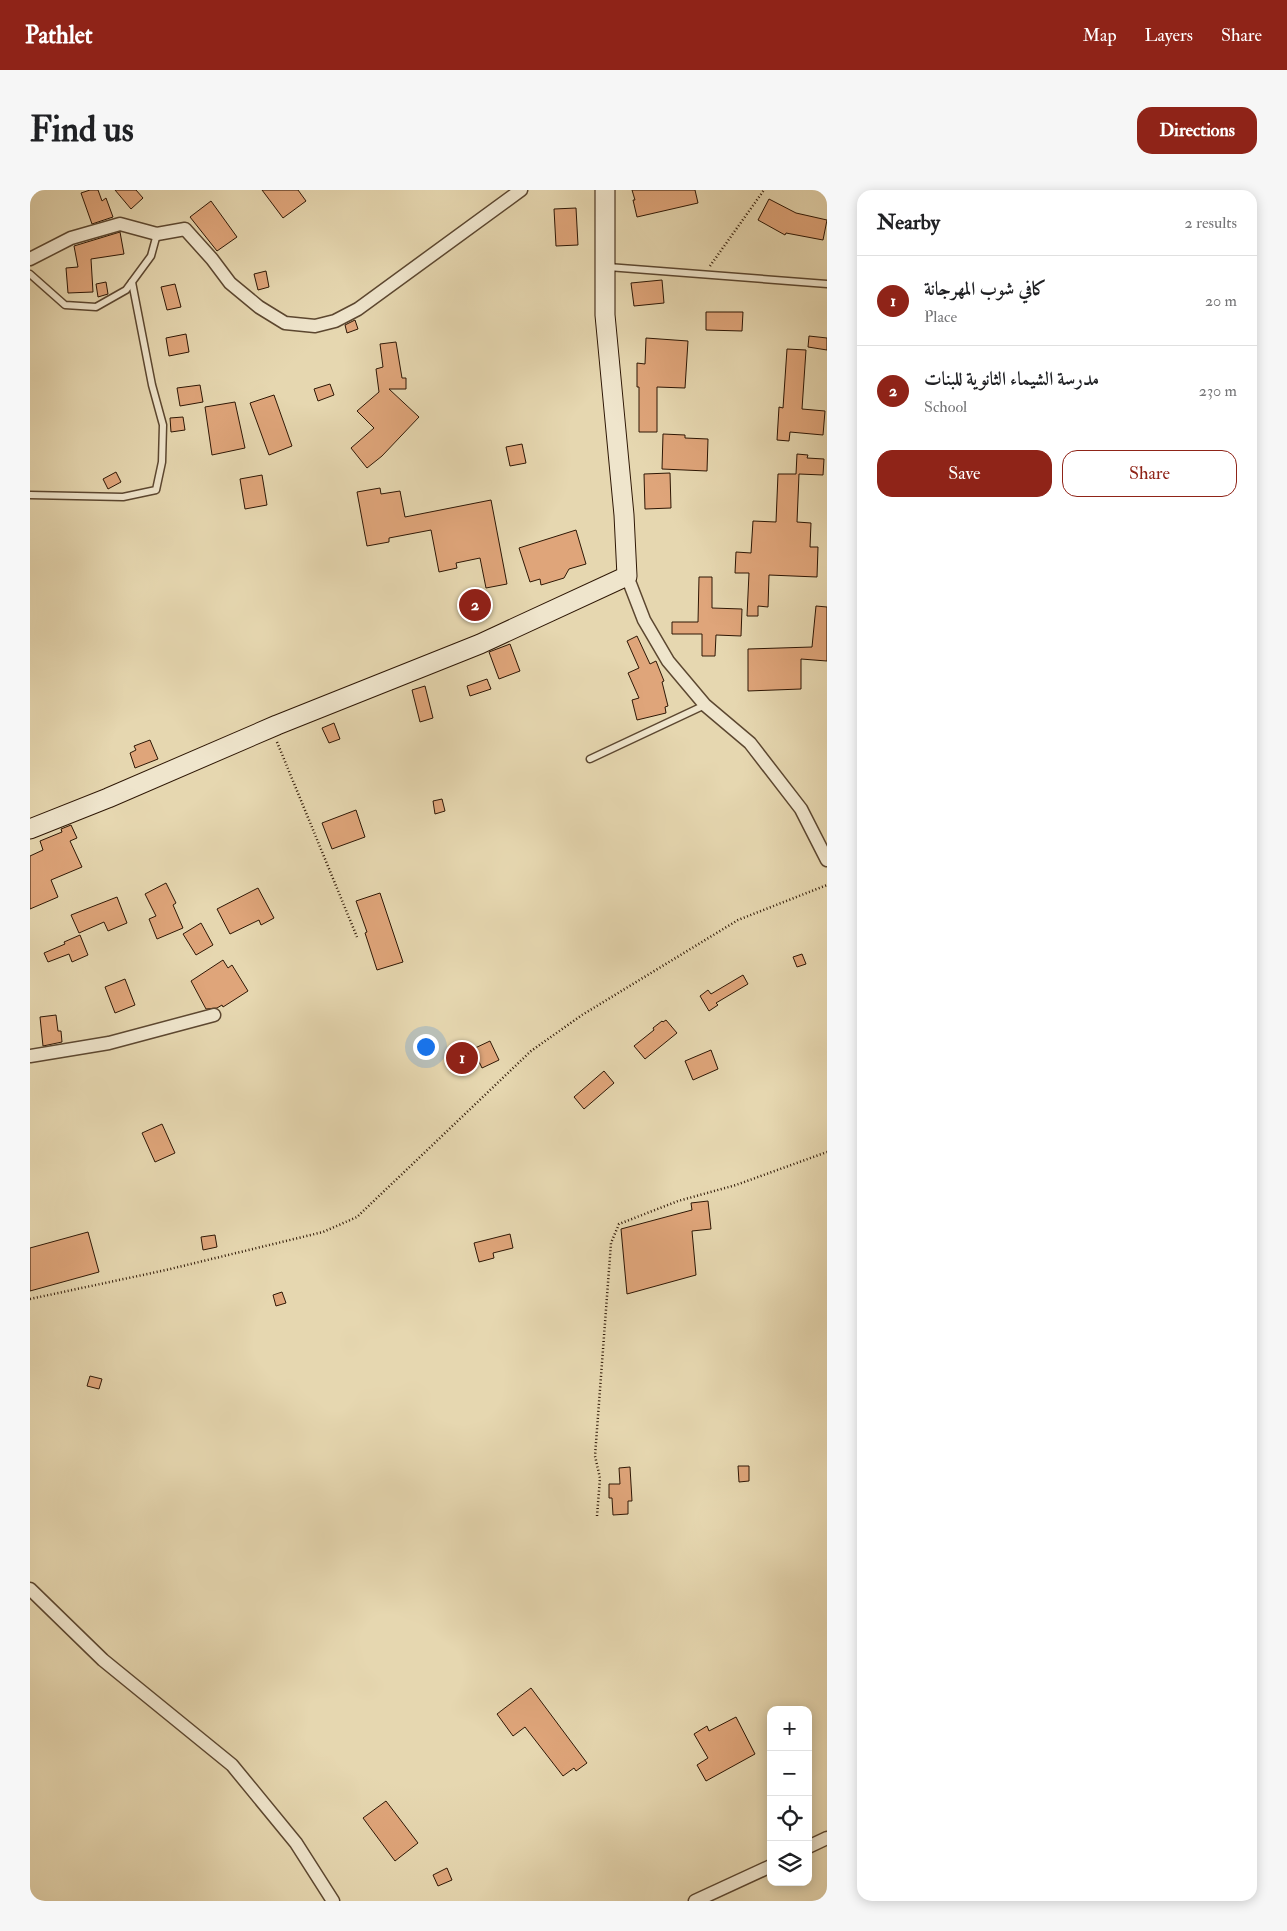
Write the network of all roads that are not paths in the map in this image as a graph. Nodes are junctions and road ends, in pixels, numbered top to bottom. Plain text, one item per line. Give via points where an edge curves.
1 (521, 190) edge
2 (605, 190) edge
3 (157, 234) junction
4 (30, 259) edge
5 (604, 266) junction
6 (30, 274) edge
7 (132, 282) junction
8 (827, 284) edge
9 (30, 495) edge
10 (627, 576) junction
11 (705, 706) junction
12 (590, 759) dead end
13 (30, 829) edge
14 (827, 860) edge
15 (214, 1016) dead end
16 (30, 1056) edge
17 (30, 1590) edge
18 (827, 1838) edge
19 (812, 1845) edge
20 (767, 1868) edge
21 (333, 1901) edge
22 (695, 1901) edge

1 - 3 street via 358,309 335,321 314,326 285,323 259,307 230,283 185,229
2 - 5 street
3 - 4 street via 120,224 71,238
3 - 7 lane via 151,256
5 - 8 lane
5 - 10 street via 605,315
6 - 7 lane via 65,305 96,307 126,290
7 - 9 lane via 163,424 162,462 156,490 123,497
10 - 11 street via 644,620 663,652
10 - 13 street via 480,644
11 - 12 lane
11 - 14 street via 750,743 801,809
15 - 16 street via 109,1043
17 - 21 street via 103,1660 232,1765 296,1843
18 - 19 street
20 - 22 street

